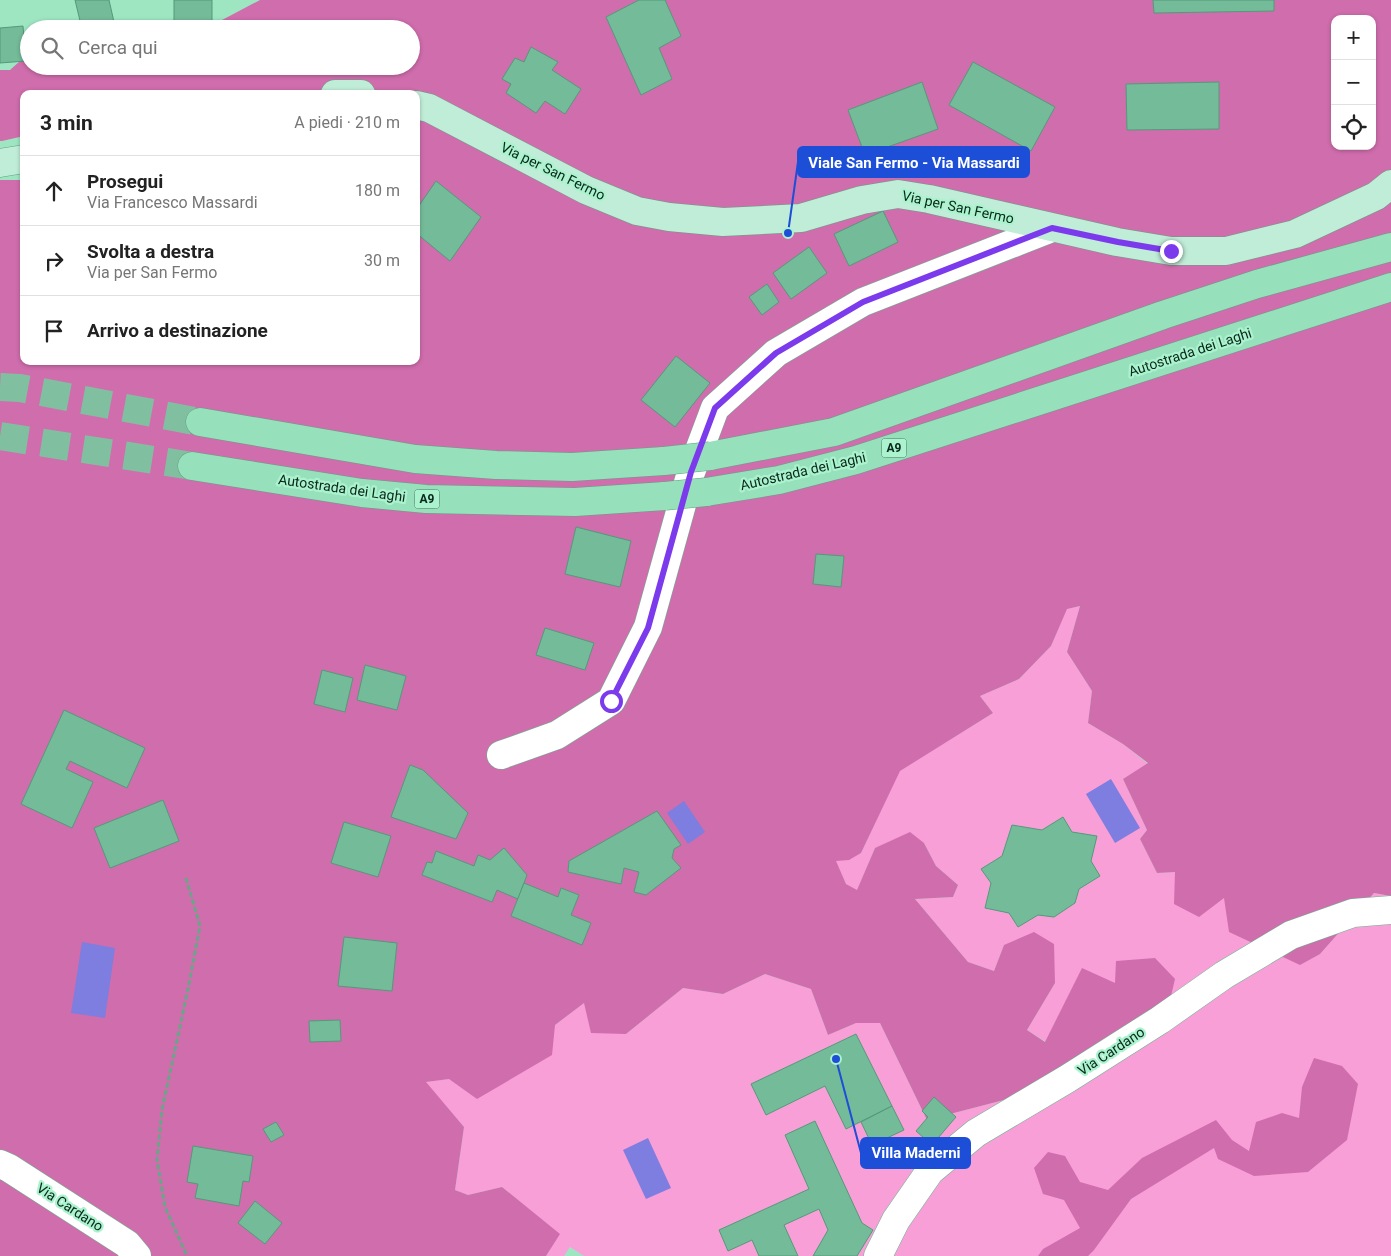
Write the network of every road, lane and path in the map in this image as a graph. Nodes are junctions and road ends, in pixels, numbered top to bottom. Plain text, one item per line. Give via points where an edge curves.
1 (420, 105) edge
2 (20, 160) edge
3 (0, 163) edge
4 (1391, 184) edge
5 (1052, 228) junction
6 (1391, 247) edge
7 (1391, 287) edge
8 (200, 422) tunnel mouth
9 (192, 466) tunnel mouth
10 (501, 755) dead end
11 (186, 878) dead end
12 (1391, 910) edge
13 (0, 1164) edge
14 (137, 1256) edge
15 (188, 1256) edge
16 (878, 1256) edge

1 - 5 main road, Via per San Fermo via 586,190 637,211 724,222 801,218 862,200 898,194
2 - 3 main road
4 - 5 main road, Via per San Fermo via 1376,196 1295,234 1226,251 1171,251
5 - 10 street via 863,302 776,353 715,408 691,472 648,628 611,701 558,735
6 - 8 highway, bridge via 1257,284 1163,315 834,432 710,456 572,467 496,465 416,459
7 - 9 highway, Autostrada dei Laghi / A9, bridge via 856,460 779,480 706,492 575,502 426,499
11 - 15 path via 200,926 162,1110 157,1160 165,1207
12 - 16 street, Via Cardano via 1354,912 1291,935 976,1133 930,1171 896,1220
13 - 14 street, Via Cardano via 127,1244

